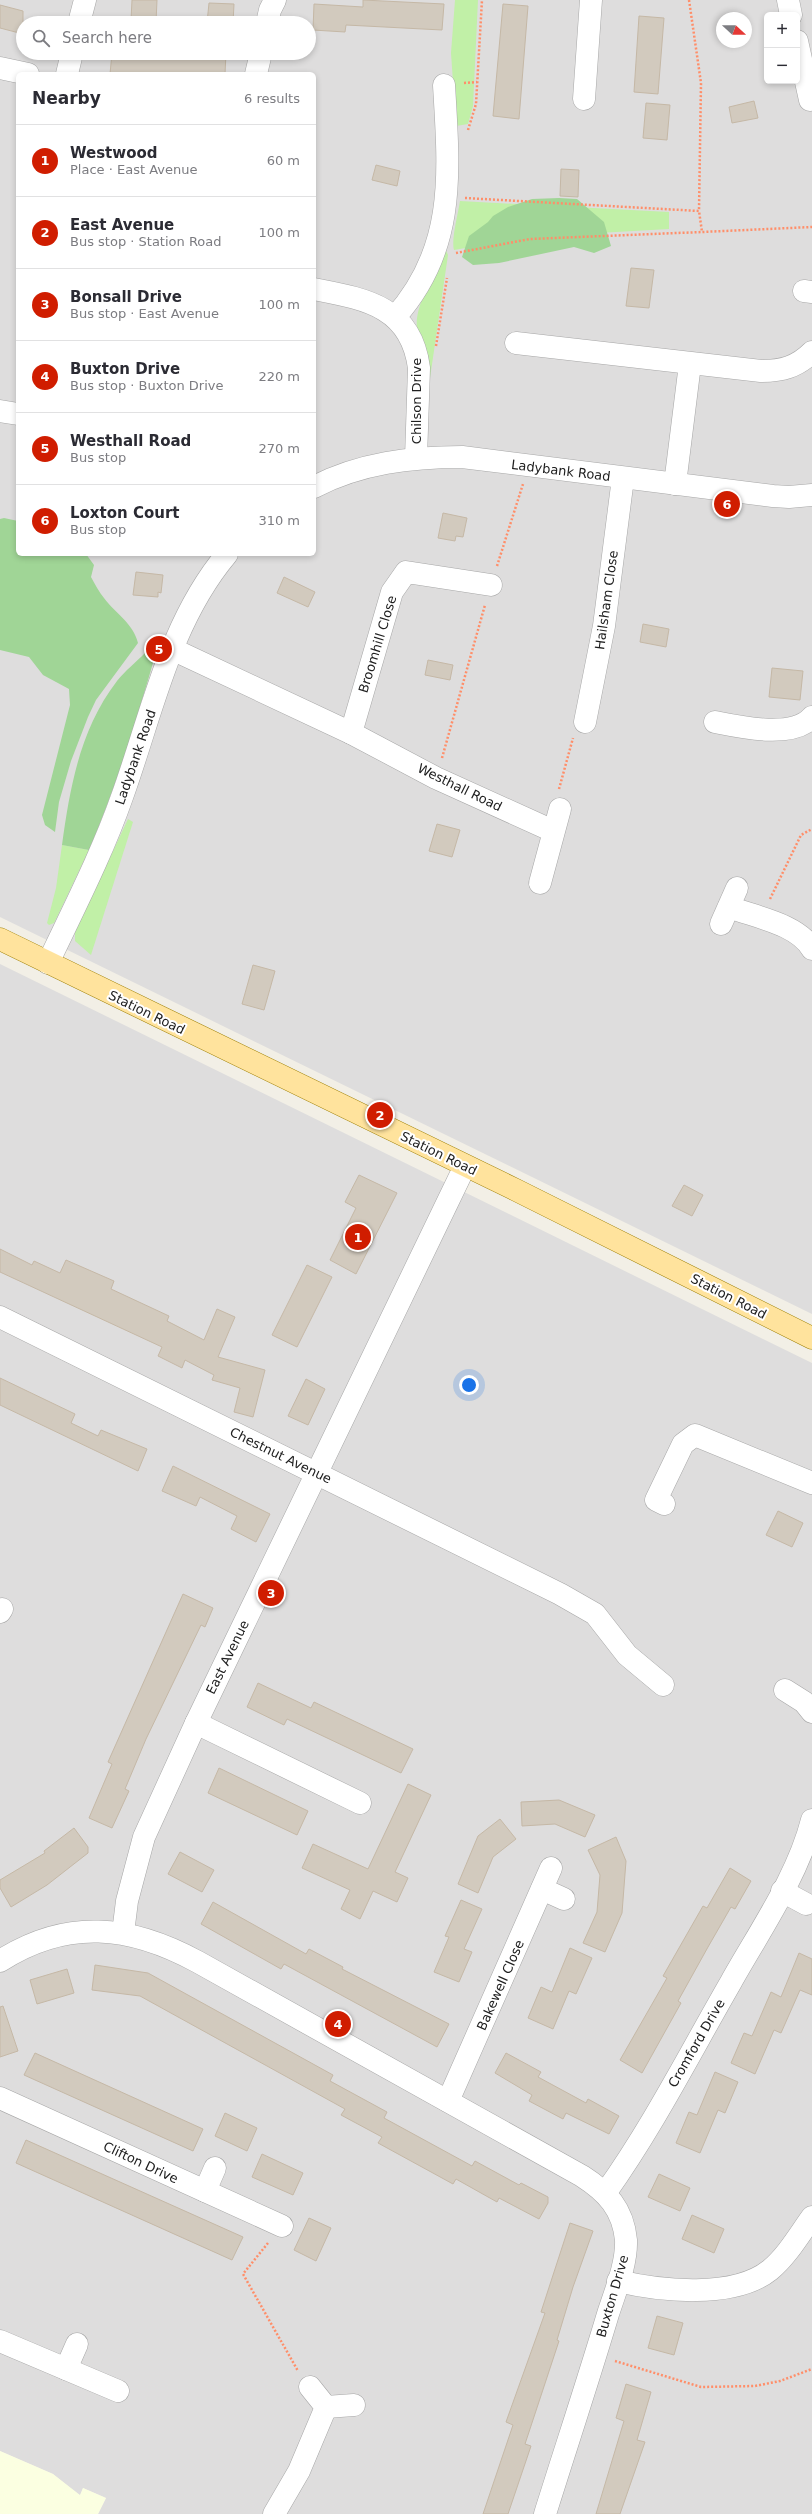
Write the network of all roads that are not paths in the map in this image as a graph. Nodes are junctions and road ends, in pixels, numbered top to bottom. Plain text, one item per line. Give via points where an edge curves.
1 (85, 0) edge
2 (276, 0) edge
3 (591, 0) edge
4 (788, 0) edge
5 (790, 12) edge
6 (81, 16) edge
7 (269, 16) edge
8 (799, 48) edge
9 (70, 60) edge
10 (259, 60) edge
11 (0, 68) edge
12 (19, 72) edge
13 (67, 72) edge
14 (256, 72) edge
15 (444, 85) dead end
16 (584, 99) dead end
17 (810, 100) dead end
18 (316, 289) edge
19 (395, 318) junction
20 (516, 343) dead end
21 (812, 352) edge
22 (690, 364) junction
23 (0, 411) edge
24 (16, 414) edge
25 (416, 458) junction
26 (623, 478) junction
27 (675, 484) junction
28 (316, 486) edge
29 (812, 495) edge
30 (226, 556) edge
31 (491, 584) road end
32 (172, 649) junction
33 (585, 722) road end
34 (715, 722) dead end
35 (811, 722) edge
36 (351, 733) junction
37 (560, 809) road end
38 (553, 831) junction
39 (540, 883) dead end
40 (729, 906) dead end
41 (0, 939) edge
42 (812, 949) edge
43 (48, 963) junction
44 (465, 1166) junction
45 (0, 1317) edge
46 (812, 1338) edge
47 (316, 1472) junction
48 (812, 1483) edge
49 (664, 1504) dead end
50 (663, 1685) dead end
51 (785, 1690) dead end
52 (809, 1702) edge
53 (196, 1723) junction
54 (360, 1803) dead end
55 (812, 1820) edge
56 (551, 1868) dead end
57 (542, 1889) junction
58 (782, 1891) junction
59 (564, 1899) dead end
60 (806, 1904) dead end
61 (123, 1933) junction
62 (0, 1961) edge
63 (0, 2098) edge
64 (448, 2101) junction
65 (215, 2168) dead end
66 (205, 2191) junction
67 (606, 2192) junction
68 (812, 2217) edge
69 (282, 2226) road end
70 (618, 2281) junction
71 (78, 2344) dead end
72 (2, 2346) edge
73 (66, 2369) junction
74 (310, 2387) road end
75 (118, 2391) dead end
76 (354, 2405) dead end
77 (326, 2407) junction
78 (274, 2514) edge
79 (545, 2514) edge

1 - 6 street
2 - 7 street
3 - 16 street
4 - 5 street
8 - 17 street
9 - 13 street
10 - 14 street
11 - 12 street
15 - 19 street via 449,167 443,224 428,271 418,289
18 - 19 street, Chilson Drive via 370,302
19 - 25 street, Chilson Drive via 409,335 418,354
20 - 22 street
21 - 22 street via 795,366 775,371
22 - 27 street
23 - 24 street
25 - 26 street, Ladybank Road via 462,458
25 - 28 street, Ladybank Road via 349,473
26 - 27 street, Ladybank Road
26 - 33 street, Hailsham Close via 604,626
27 - 29 street, Ladybank Road via 778,496
30 - 32 street, Ladybank Road via 192,603
31 - 36 street, Broomhill Close via 406,572 392,592
32 - 36 street, Westhall Road
32 - 43 street, Ladybank Road via 108,834
34 - 35 street via 759,730 795,727
36 - 38 street, Westhall Road via 436,778
37 - 38 street
38 - 39 street
40 - 42 street via 793,929
41 - 43 main road, Station Road
43 - 44 main road, Station Road
44 - 46 main road, Station Road
44 - 47 street, East Avenue
45 - 47 street, Chestnut Avenue
47 - 50 street, Chestnut Avenue via 595,1614 627,1654
47 - 53 street, East Avenue
48 - 49 street via 696,1435 683,1444 656,1500
51 - 52 street
53 - 54 street
53 - 61 street, East Avenue via 144,1837 127,1901
55 - 58 street, Cromford Drive via 806,1847
56 - 57 street, Bakewell Close
57 - 59 street
57 - 64 street, Bakewell Close
58 - 60 street
58 - 67 street, Cromford Drive via 649,2127
61 - 62 street via 71,1932 42,1939 20,1948
61 - 64 street, Buxton Drive via 153,1940 173,1949
63 - 66 street, Clifton Drive
64 - 67 street, Buxton Drive
65 - 66 street
66 - 69 street, Clifton Drive
67 - 70 street, Buxton Drive via 618,2210 626,2241
68 - 70 street via 770,2270 740,2284 692,2290 640,2286
70 - 79 street, Buxton Drive
71 - 73 street
72 - 73 street
73 - 75 street
74 - 77 street
76 - 77 street
77 - 78 street via 299,2471

